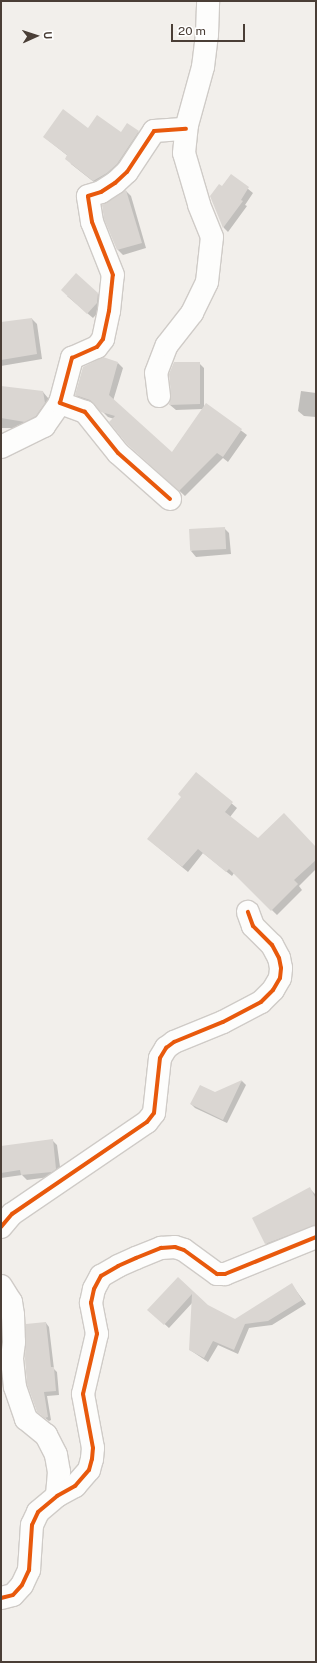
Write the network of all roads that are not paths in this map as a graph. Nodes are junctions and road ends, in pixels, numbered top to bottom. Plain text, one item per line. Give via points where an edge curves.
1 (208, 1) edge
2 (186, 129) junction
3 (159, 396) dead end
4 (60, 403) junction
5 (1, 447) edge
6 (170, 500) dead end
7 (248, 912) dead end
8 (1, 1227) edge
9 (316, 1237) edge
10 (1, 1286) edge
11 (58, 1496) junction
12 (1, 1598) edge

1 - 2 street via 203,67
2 - 3 street via 184,153 212,237 207,282 192,313 167,346 156,373
2 - 4 street via 154,131 127,172 116,183 88,196 92,222 113,275 109,311 104,339 97,347 72,358
4 - 5 street via 44,426
4 - 6 street via 85,412 118,453
7 - 8 street via 253,926 272,945 279,958 280,978 273,990 261,1002 166,1048 160,1058 154,1113 147,1122 12,1214
9 - 11 street via 225,1274 217,1274 175,1246 161,1248 136,1258 101,1276 94,1289 91,1303 97,1334 83,1394 93,1448 92,1460 89,1470 75,1486
10 - 11 street via 11,1302 13,1315 12,1359 15,1387 26,1419 46,1435 54,1451 60,1472
11 - 12 street via 38,1512 32,1525 28,1570 22,1585 13,1595

